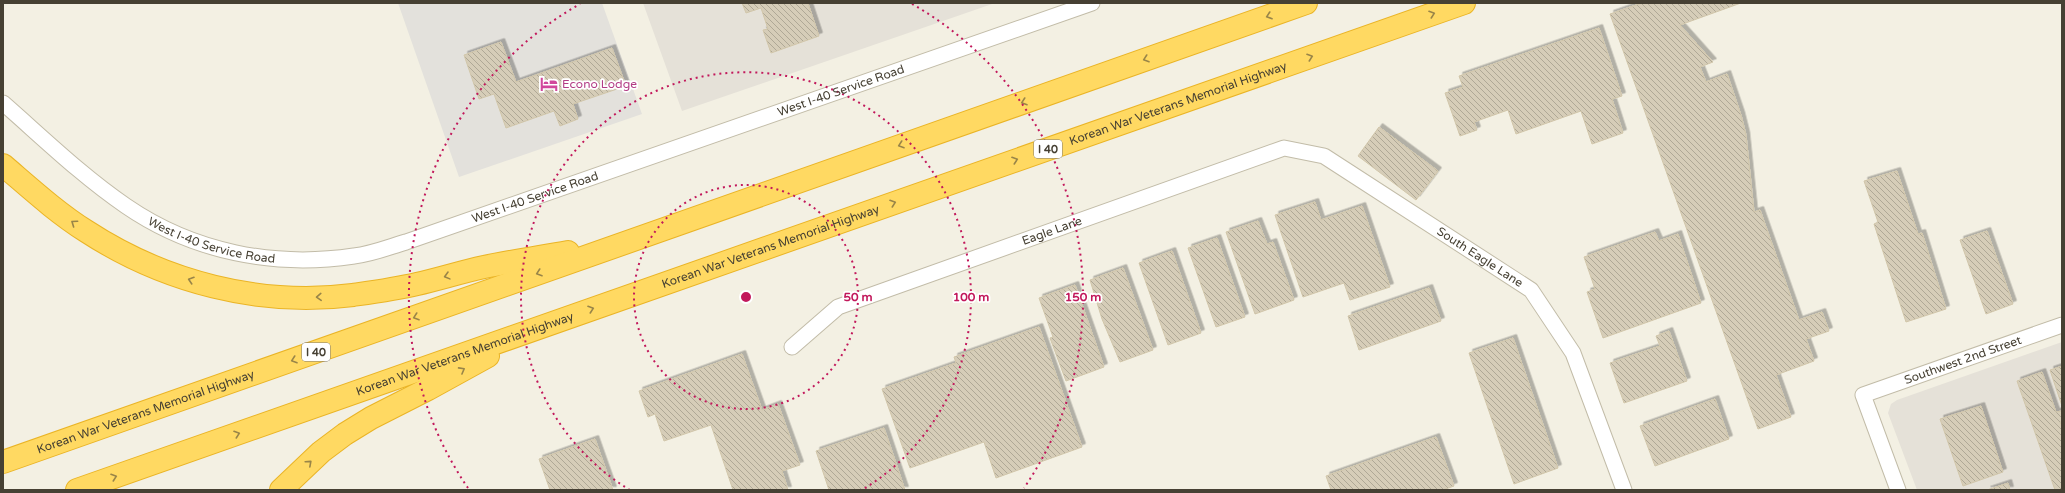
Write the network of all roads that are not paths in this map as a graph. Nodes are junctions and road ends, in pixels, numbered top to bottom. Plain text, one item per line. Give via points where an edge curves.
1 (1092, 3) edge
2 (1306, 3) edge
3 (1464, 3) edge
4 (3, 103) edge
5 (1324, 156) joint
6 (3, 165) edge
7 (629, 242) junction
8 (2062, 325) edge
9 (541, 326) junction
10 (792, 347) dead end
11 (3, 462) edge
12 (1621, 489) edge
13 (77, 490) edge
14 (281, 490) edge
15 (1898, 490) edge

1 - 4 street, West I-40 Service Road via 414,239 354,256 303,260 252,257 222,251 184,238 127,207 91,180
2 -> 7 highway, Korean War Veterans Memorial Highway / I 40
9 -> 3 highway, Korean War Veterans Memorial Highway / I 40
5 - 10 street, Eagle Lane via 1284,148 838,307
5 - 12 street, South Eagle Lane via 1531,290 1573,353
7 -> 6 highway via 484,266 416,285 352,295 282,298 195,282 141,262 58,212
7 -> 11 highway, Korean War Veterans Memorial Highway / I 40
8 - 15 street, Southwest 2nd Street via 1863,394
13 -> 9 highway, Korean War Veterans Memorial Highway / I 40
14 -> 9 highway via 321,452 371,418

